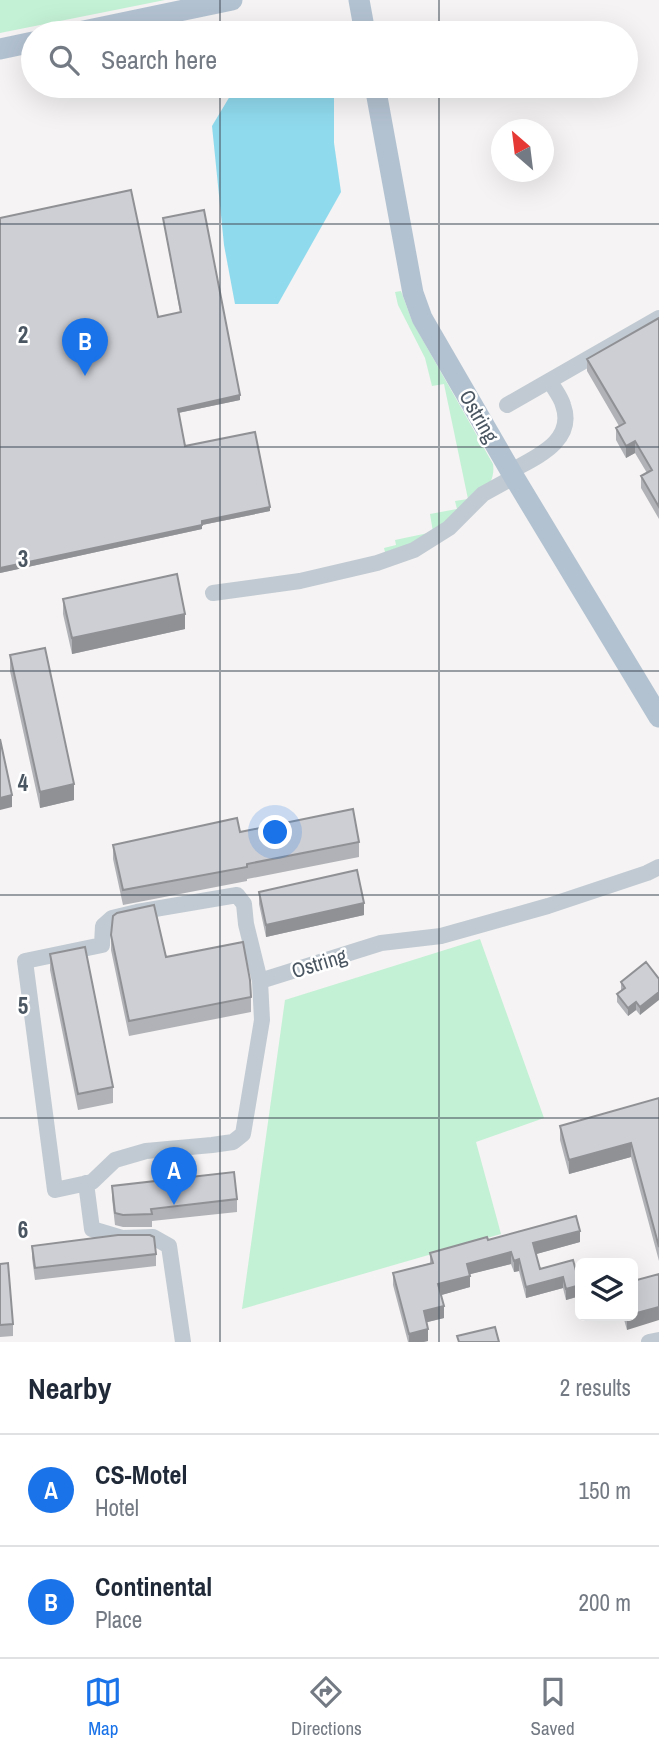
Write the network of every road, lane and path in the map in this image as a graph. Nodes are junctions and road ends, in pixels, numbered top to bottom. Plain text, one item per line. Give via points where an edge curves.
1 (232, 0) edge
2 (359, 0) edge
3 (131, 21) edge
4 (363, 21) edge
5 (21, 45) edge
6 (0, 49) edge
7 (377, 98) edge
8 (659, 318) edge
9 (550, 381) junction
10 (507, 405) dead end
11 (513, 474) junction
12 (213, 593) dead end
13 (659, 717) edge
14 (659, 867) edge
15 (261, 981) junction
16 (86, 1183) junction
17 (659, 1339) edge
18 (183, 1342) edge
19 (649, 1342) edge

1 - 3 main road
2 - 4 main road
5 - 6 main road
7 - 11 main road, Ostring via 413,293 422,318
8 - 9 street
9 - 10 street
9 - 11 street via 563,405 566,421 561,438
11 - 12 street via 482,494 475,513 449,539 426,552 414,550 300,581
11 - 13 main road, Ostring
14 - 15 street, Ostring via 548,906 442,936 381,943
15 - 16 street via 262,1020 243,1134 233,1142 146,1151 115,1160
15 - 16 street via 244,904 237,895 112,918 103,926 102,945 25,961 55,1190
16 - 18 street via 92,1229 122,1238 153,1237 169,1246
17 - 19 street

